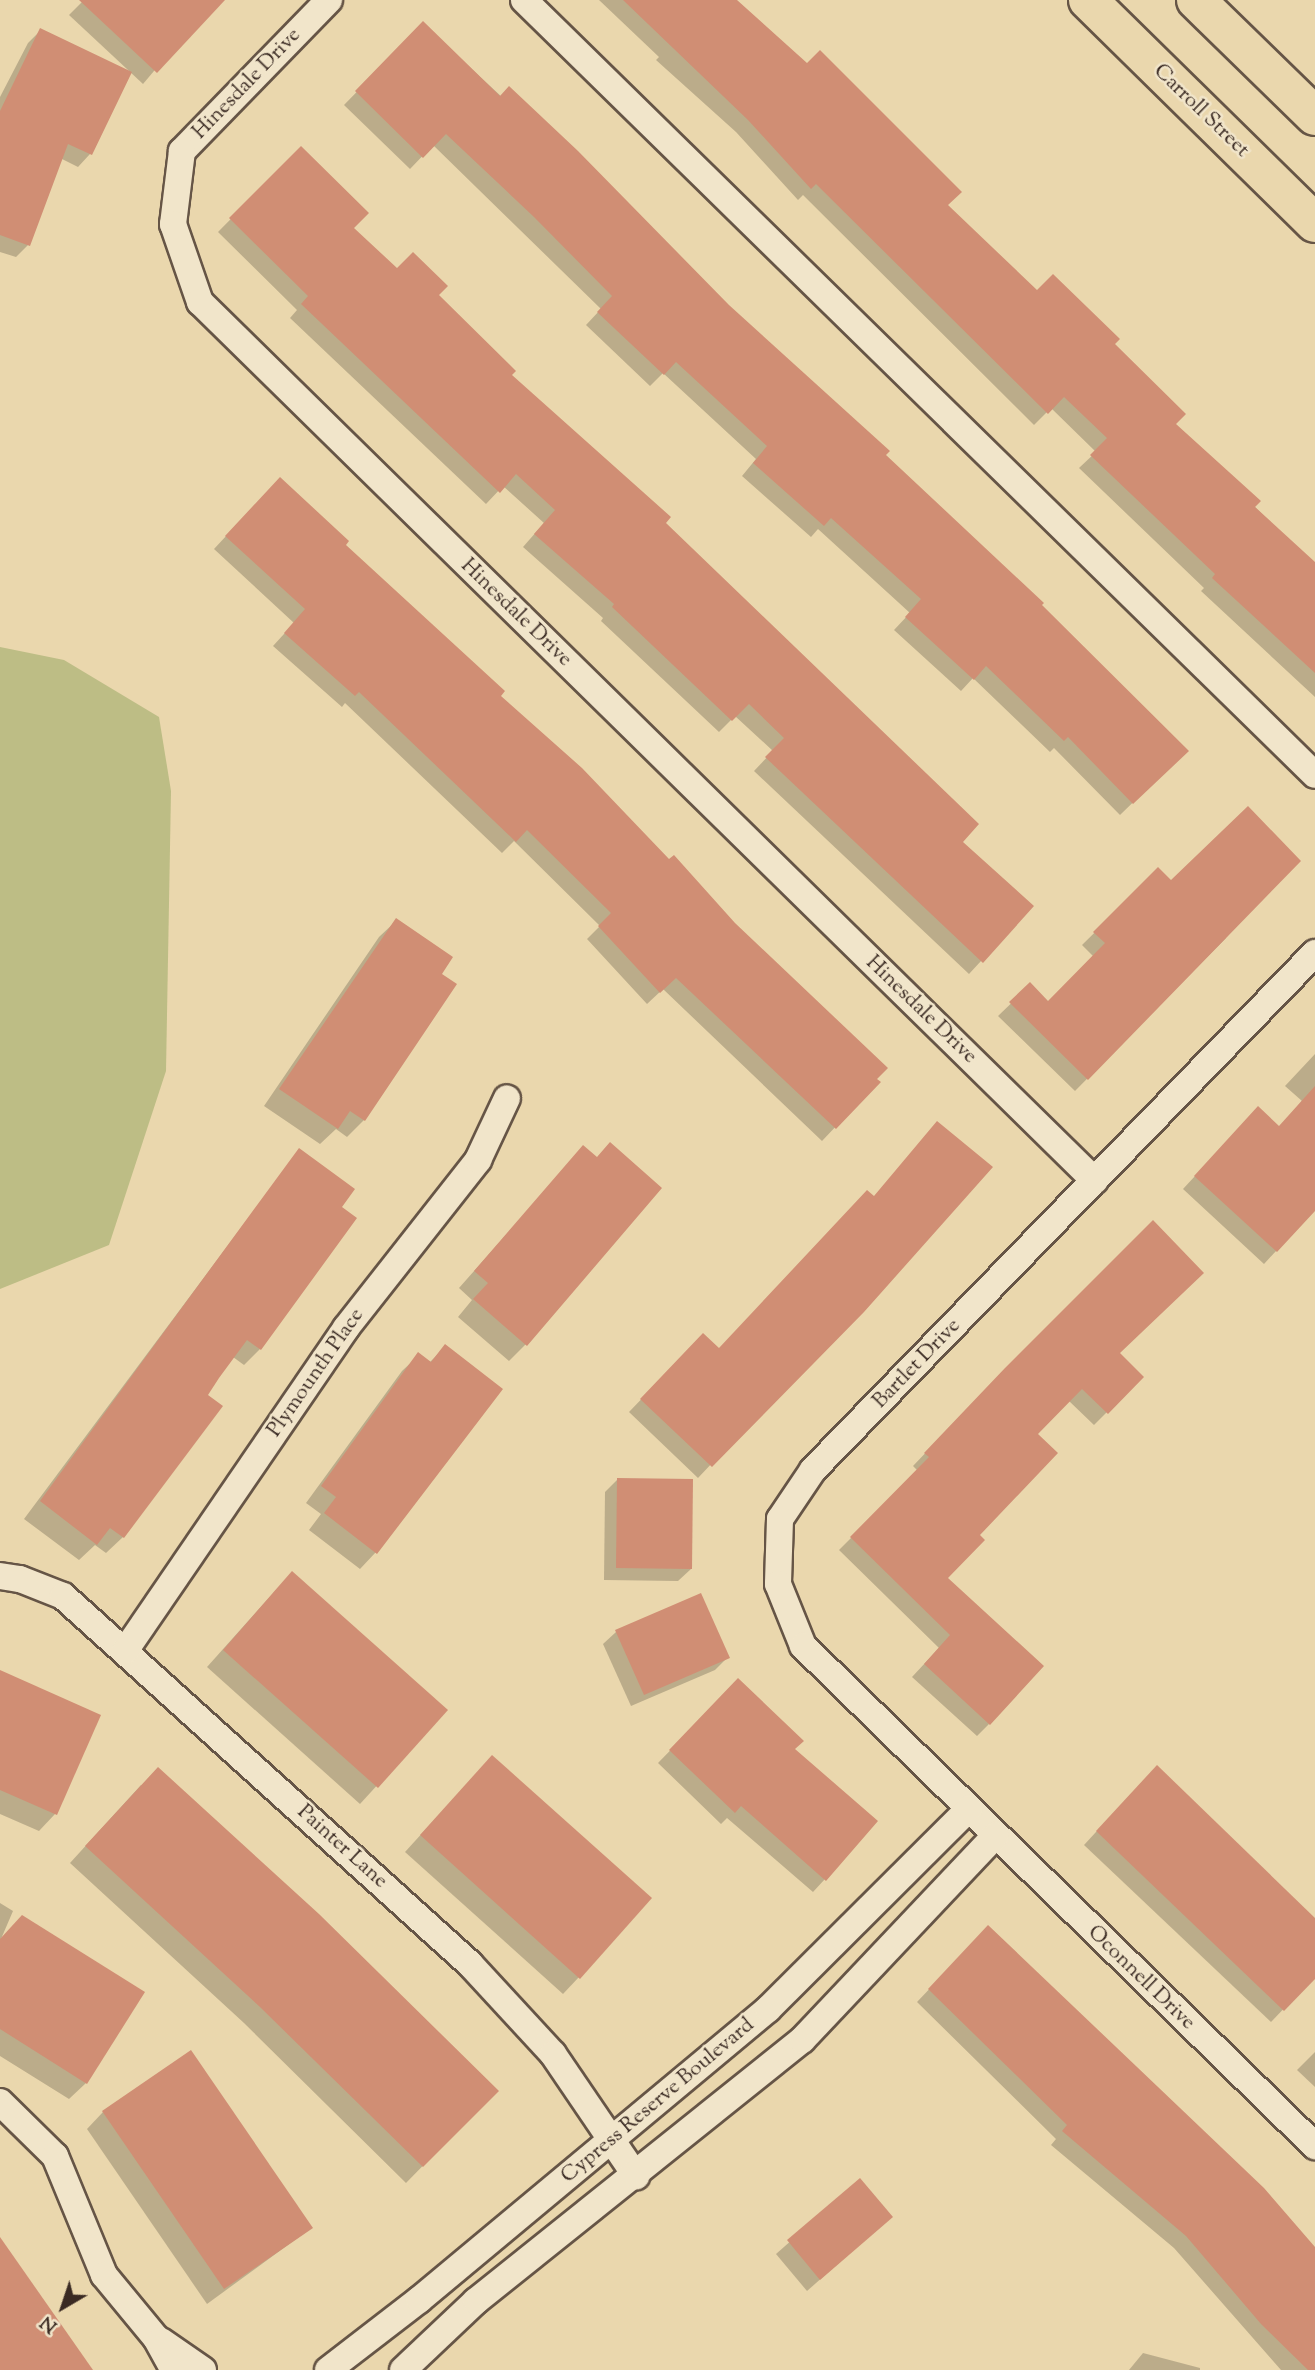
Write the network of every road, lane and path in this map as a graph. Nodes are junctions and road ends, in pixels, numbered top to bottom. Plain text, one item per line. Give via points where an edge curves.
1 (329, 0) edge
2 (524, 0) edge
3 (1088, 0) edge
4 (1196, 0) edge
5 (1315, 116) edge
6 (1315, 223) edge
7 (1315, 775) edge
8 (1315, 953) edge
9 (507, 1098) dead end
10 (1095, 1181) junction
11 (0, 1576) edge
12 (125, 1651) junction
13 (968, 1809) junction
14 (995, 1836) junction
15 (0, 2102) edge
16 (613, 2140) junction
17 (1315, 2147) edge
18 (636, 2176) junction
19 (156, 2338) junction
20 (174, 2370) edge
21 (203, 2370) edge
22 (328, 2370) edge
23 (403, 2370) edge

1 - 10 street, Hinesdale Drive via 182,151 173,225 200,302
2 - 7 street
3 - 6 main road, Carroll Street
4 - 5 main road
8 - 10 street, Bartlet Drive
9 - 12 street, Plymounth Place via 478,1160 346,1328
10 - 13 street, Bartlet Drive via 813,1470 780,1519 778,1584 803,1646
11 - 12 street, Painter Lane via 20,1578 64,1596
12 - 16 street, Painter Lane via 470,1964 553,2054
13 - 14 street, Oconnell Drive
13 - 16 street, Cypress Reserve Boulevard via 768,2008
14 - 17 street, Oconnell Drive
14 - 18 street, Cypress Reserve Boulevard via 802,2040
15 - 19 street via 55,2156 104,2275
16 - 18 street, Painter Lane
16 - 22 street, Cypress Reserve Boulevard
18 - 23 street, Cypress Reserve Boulevard via 476,2301
19 - 20 street
19 - 21 street

